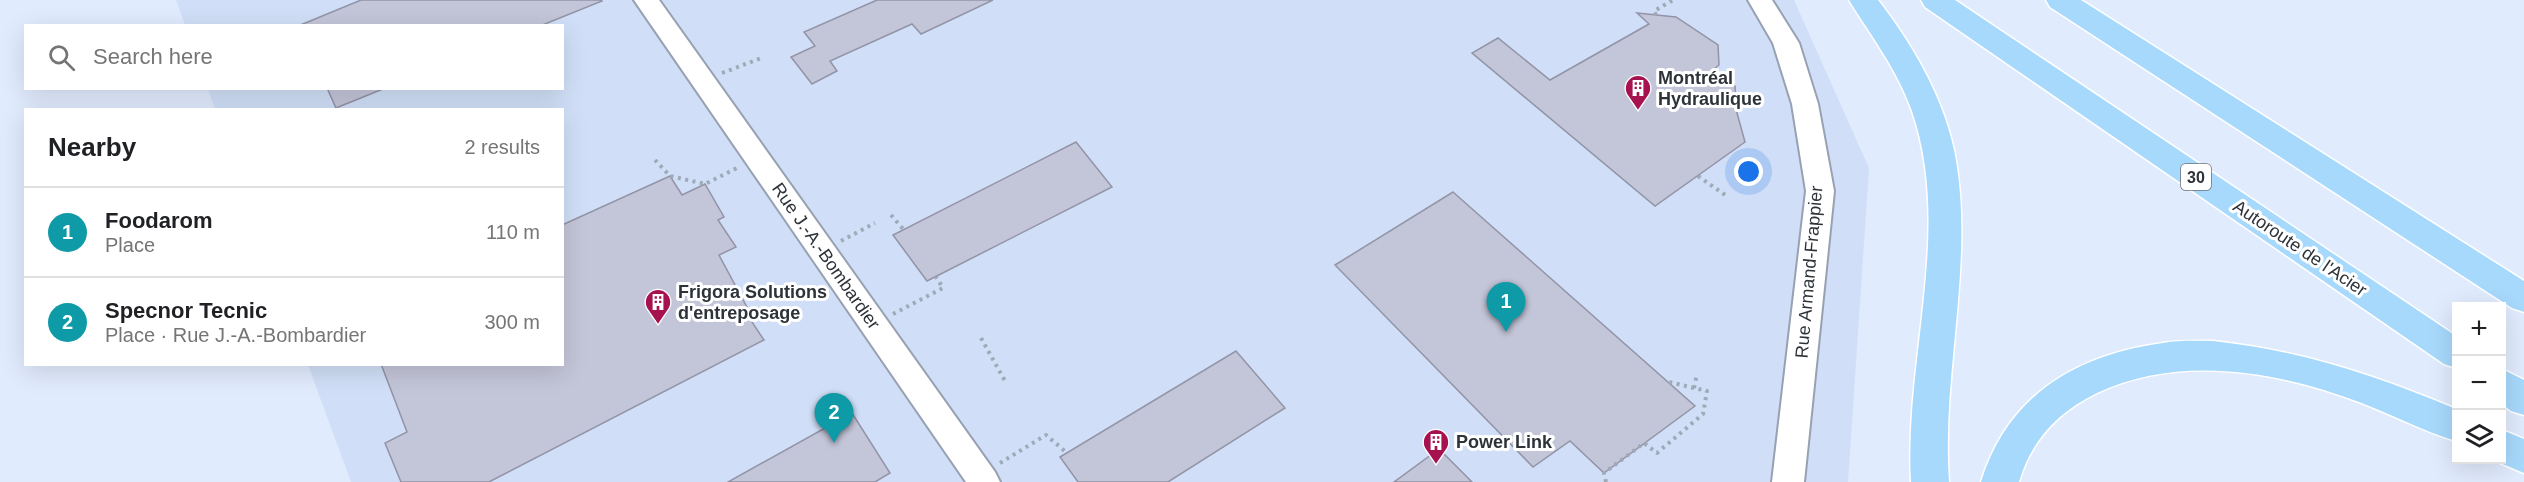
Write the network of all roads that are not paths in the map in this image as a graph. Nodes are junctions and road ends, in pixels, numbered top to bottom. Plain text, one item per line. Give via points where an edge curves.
1 (646, 0) edge
2 (1760, 0) edge
3 (1863, 0) edge
4 (1935, 0) edge
5 (2060, 0) edge
6 (2524, 298) edge
7 (2452, 351) edge
8 (2506, 387) edge
9 (2524, 400) edge
10 (2452, 423) edge
11 (2506, 448) edge
12 (2524, 457) edge
13 (982, 479) edge
14 (1788, 482) edge
15 (1930, 482) edge
16 (2000, 482) edge

1 - 13 street, Rue J.-A.-Bombardier
2 - 14 street, Rue Armand-Frappier via 1786,44 1799,84 1820,191
3 - 15 highway via 1915,83 1932,126 1942,172 1943,228
4 - 7 highway, Autoroute de l'Acier / 30
5 - 6 highway
8 - 9 highway
10 - 16 highway via 2375,392 2289,366 2227,356 2175,357 2113,370 2063,393 2028,423 2008,457
11 - 12 highway

